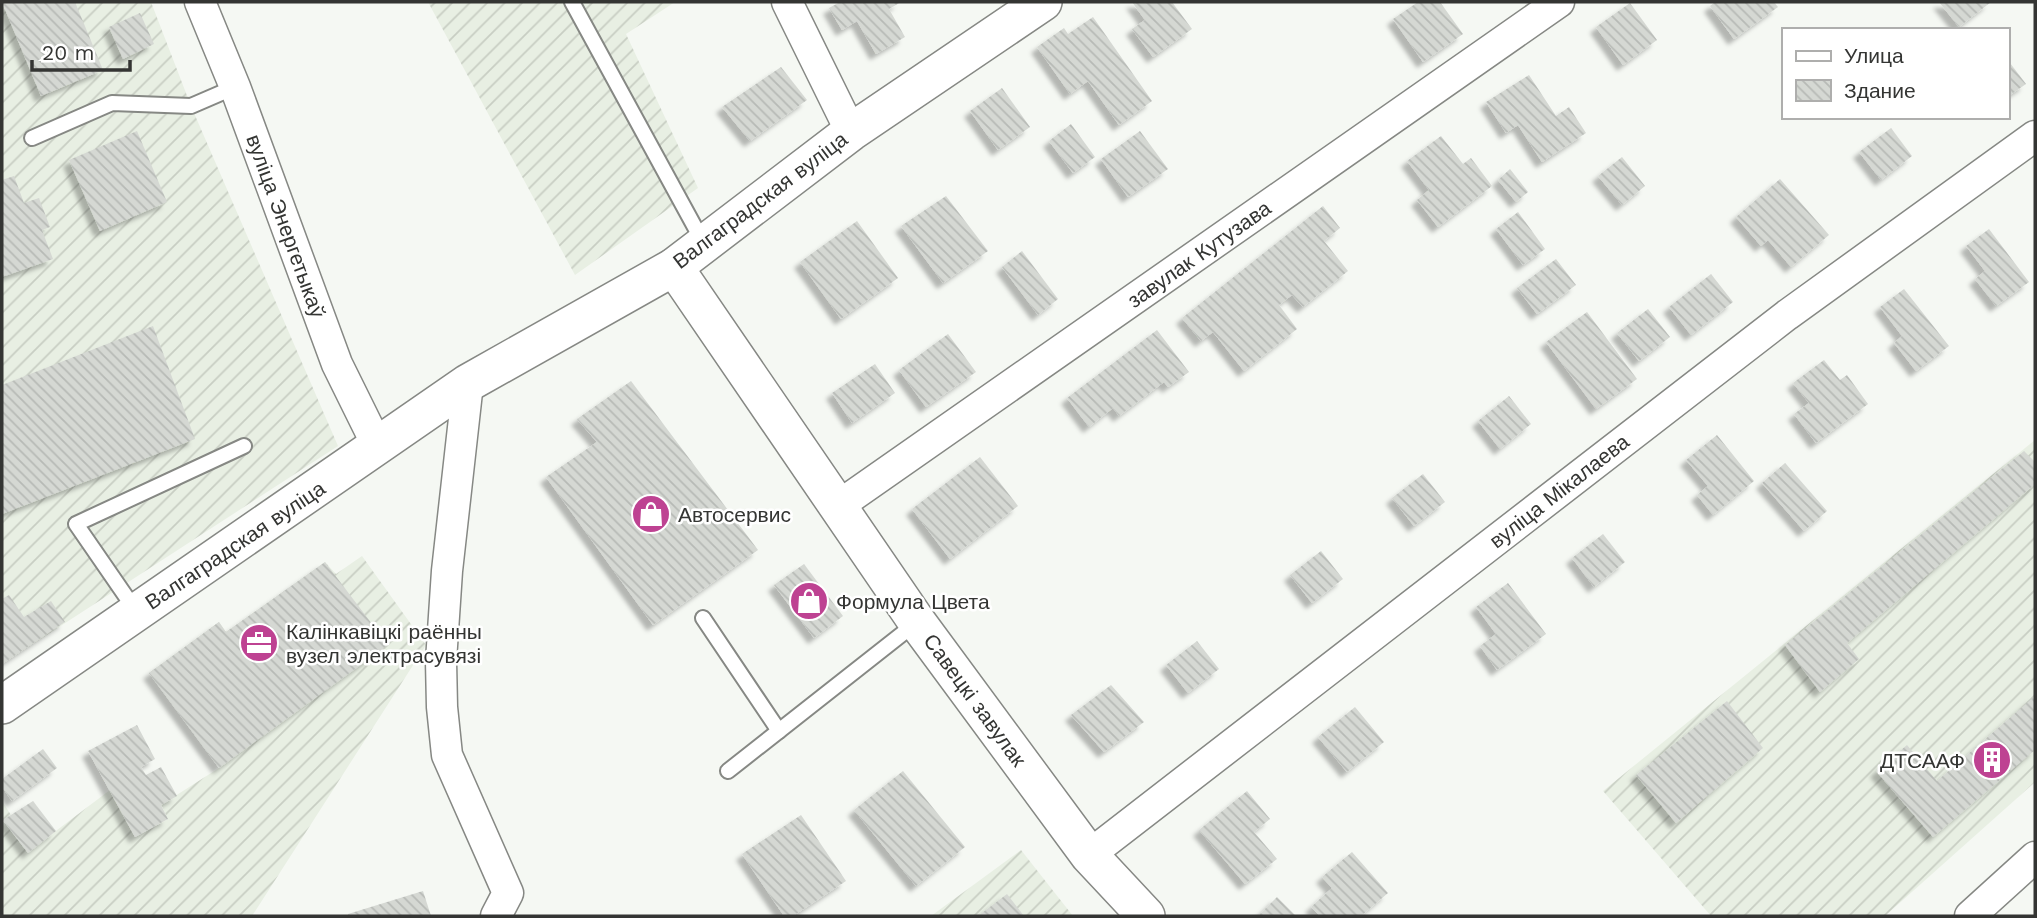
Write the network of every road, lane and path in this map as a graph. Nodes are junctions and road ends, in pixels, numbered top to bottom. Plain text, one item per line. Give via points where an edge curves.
1 (200, 2) edge
2 (572, 2) edge
3 (787, 2) edge
4 (1043, 2) edge
5 (1559, 2) edge
6 (235, 87) junction
7 (851, 132) junction
8 (2035, 136) edge
9 (32, 138) dead end
10 (704, 243) junction
11 (674, 267) junction
12 (468, 383) junction
13 (244, 446) dead end
14 (378, 447) junction
15 (838, 506) junction
16 (137, 612) junction
17 (703, 618) dead end
18 (917, 622) junction
19 (2, 705) edge
20 (779, 731) junction
21 (728, 771) dead end
22 (1089, 855) junction
23 (2035, 857) edge
24 (496, 916) edge
25 (1146, 916) edge
26 (1970, 916) edge

1 - 6 street, вуліца Энергетыкаў
2 - 10 lane
3 - 7 street
4 - 7 street, Валгаградская вуліца
5 - 15 street, завулак Кутузава
6 - 9 lane via 191,106 112,103
6 - 14 street, вуліца Энергетыкаў via 337,364
7 - 10 street, Валгаградская вуліца
8 - 22 street, вуліца Мікалаева via 1787,315
10 - 11 street, Валгаградская вуліца
11 - 12 street, Валгаградская вуліца
11 - 15 street, Савецкі завулак
12 - 14 street, Валгаградская вуліца
12 - 24 street via 447,570 440,661 442,707 447,755 508,893
13 - 16 lane via 76,524
14 - 16 street, Валгаградская вуліца
15 - 18 street, Савецкі завулак
16 - 19 street, Валгаградская вуліца
17 - 20 lane
18 - 20 lane
18 - 22 street, Савецкі завулак
20 - 21 lane
22 - 25 street, Савецкі завулак
23 - 26 street

